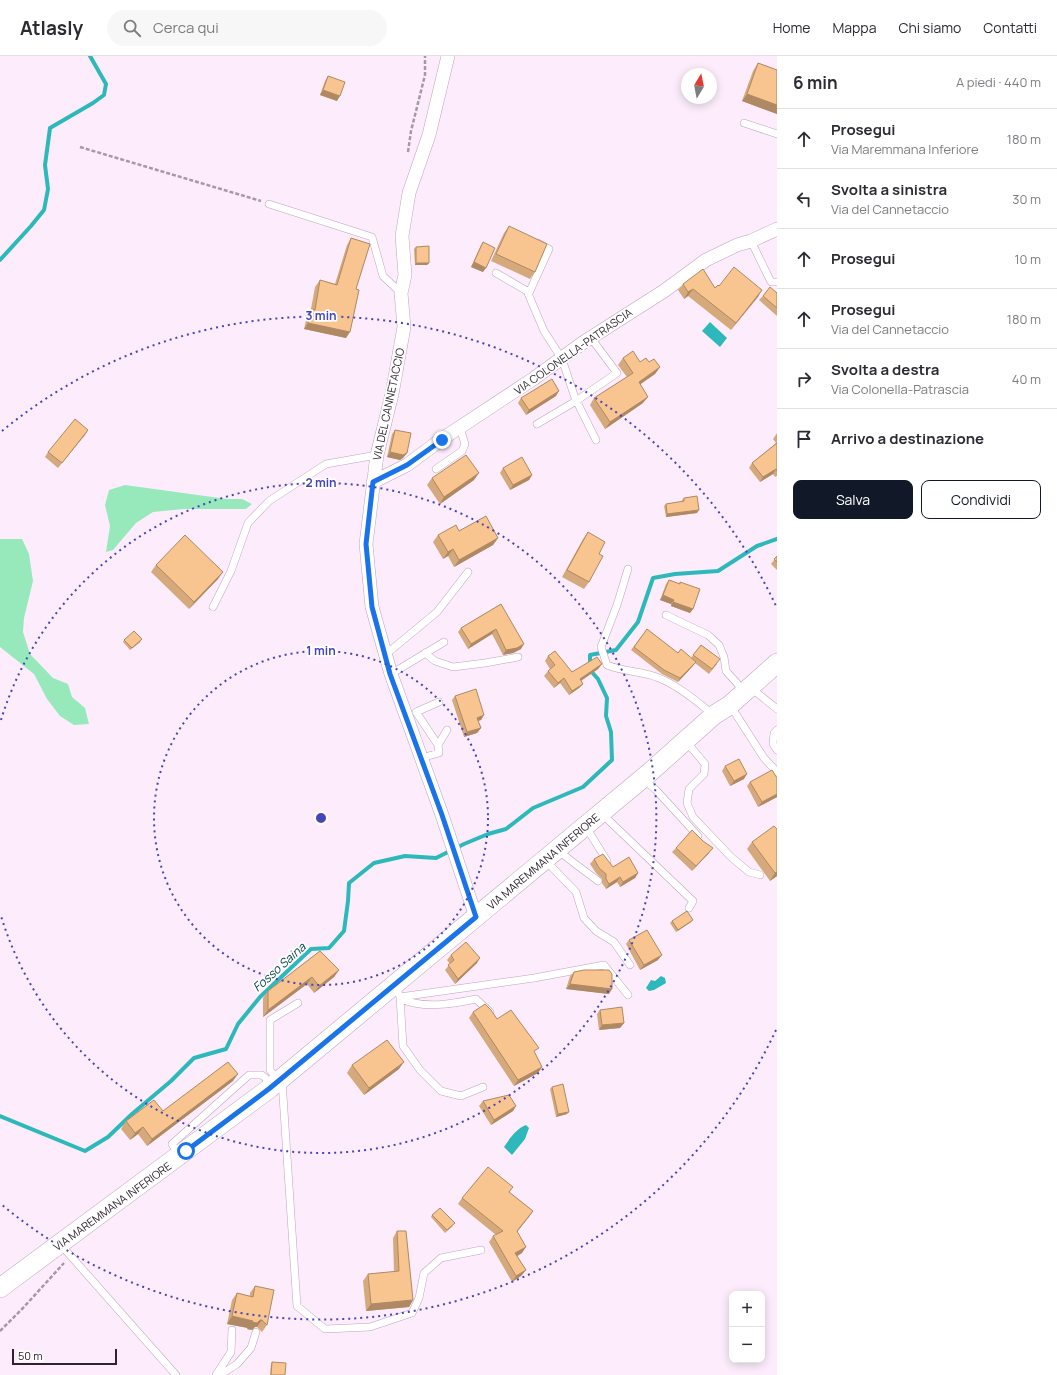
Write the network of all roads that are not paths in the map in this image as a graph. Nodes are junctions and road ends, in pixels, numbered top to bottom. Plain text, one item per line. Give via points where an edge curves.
1 (448, 56) edge
2 (744, 122) dead end
3 (777, 134) edge
4 (269, 204) road end
5 (777, 229) edge
6 (528, 238) edge
7 (752, 241) junction
8 (496, 273) dead end
9 (777, 282) edge
10 (401, 293) junction
11 (528, 293) junction
12 (591, 338) junction
13 (562, 358) junction
14 (576, 401) junction
15 (537, 424) dead end
16 (460, 428) junction
17 (596, 440) dead end
18 (377, 455) junction
19 (436, 469) dead end
20 (373, 482) junction
21 (628, 569) dead end
22 (468, 572) dead end
23 (213, 606) dead end
24 (666, 615) dead end
25 (444, 642) dead end
26 (425, 653) junction
27 (385, 655) junction
28 (518, 657) dead end
29 (777, 663) edge
30 (390, 674) junction
31 (747, 690) junction
32 (439, 702) dead end
33 (776, 707) edge
34 (722, 710) junction
35 (447, 730) dead end
36 (777, 730) edge
37 (685, 740) junction
38 (438, 745) junction
39 (777, 750) edge
40 (421, 758) junction
41 (777, 772) edge
42 (642, 778) junction
43 (600, 812) junction
44 (585, 825) junction
45 (703, 842) edge
46 (550, 854) junction
47 (607, 861) edge
48 (760, 876) dead end
49 (598, 881) dead end
50 (689, 908) dead end
51 (476, 917) junction
52 (630, 965) dead end
53 (398, 994) junction
54 (628, 995) dead end
55 (298, 1003) dead end
56 (493, 1015) edge
57 (278, 1081) junction
58 (483, 1087) dead end
59 (65, 1250) junction
60 (481, 1250) dead end
61 (0, 1288) edge
62 (232, 1330) dead end
63 (256, 1332) edge
64 (176, 1375) edge
65 (216, 1375) edge
66 (220, 1375) edge

1 - 10 street, VIA DEL CANNETACCIO via 429,135 409,193 402,236 405,275
2 - 3 lane
4 - 10 lane via 372,237 383,276
5 - 7 street, VIA COLONELLA-PATRASCIA
6 - 11 lane via 549,249
7 - 9 lane via 771,282
7 - 12 street, VIA COLONELLA-PATRASCIA via 737,245 706,260 664,291
8 - 11 lane
10 - 18 street, VIA DEL CANNETACCIO via 404,327 392,394
11 - 13 lane via 544,331
12 - 13 street, VIA COLONELLA-PATRASCIA
12 - 14 lane via 617,373
13 - 14 lane
13 - 16 street, VIA COLONELLA-PATRASCIA
14 - 15 lane
14 - 17 lane
16 - 19 lane via 465,444 462,451
16 - 20 street, VIA COLONELLA-PATRASCIA via 407,465
18 - 20 street, VIA DEL CANNETACCIO
18 - 23 lane via 326,464 269,501 248,522 231,571
20 - 27 street, VIA DEL CANNETACCIO via 366,544 372,607
21 - 34 lane via 601,647 607,665 618,670 658,678
22 - 27 lane via 437,612
24 - 31 lane via 708,635 719,645 726,671
25 - 26 lane
26 - 28 lane via 452,667
26 - 30 lane
27 - 30 street, VIA DEL CANNETACCIO
29 - 31 main road, VIA MAREMMANA INFERIORE
30 - 40 street, VIA DEL CANNETACCIO
31 - 33 lane
31 - 34 main road, VIA MAREMMANA INFERIORE
32 - 38 lane via 416,712
34 - 37 main road, VIA MAREMMANA INFERIORE
34 - 41 lane
35 - 38 lane
36 - 39 lane via 774,733 773,744
37 - 42 main road, VIA MAREMMANA INFERIORE
37 - 48 lane via 705,764 704,774 689,789 687,803 693,817 748,872
38 - 40 lane via 439,753
40 - 51 street, VIA DEL CANNETACCIO
42 - 43 main road, VIA MAREMMANA INFERIORE
42 - 45 lane
43 - 44 main road, VIA MAREMMANA INFERIORE
43 - 50 lane via 693,901
44 - 46 main road, VIA MAREMMANA INFERIORE
44 - 47 lane
46 - 49 lane via 569,860
46 - 51 main road, VIA MAREMMANA INFERIORE
46 - 52 lane via 576,892 584,918 596,931 614,942
51 - 53 main road, VIA MAREMMANA INFERIORE
53 - 54 lane via 534,978 604,965
53 - 56 lane via 409,1003 443,1005 476,1000
53 - 57 main road, VIA MAREMMANA INFERIORE
53 - 58 lane via 403,1046 420,1070 441,1091 462,1096
55 - 57 lane via 270,1020 270,1070
57 - 59 main road, VIA MAREMMANA INFERIORE via 180,1155
57 - 60 lane via 297,1306 325,1329 370,1327 412,1313 419,1298 424,1273 441,1258
59 - 61 main road, VIA MAREMMANA INFERIORE
59 - 64 lane
62 - 65 lane via 231,1352
63 - 66 lane via 251,1348 237,1364

